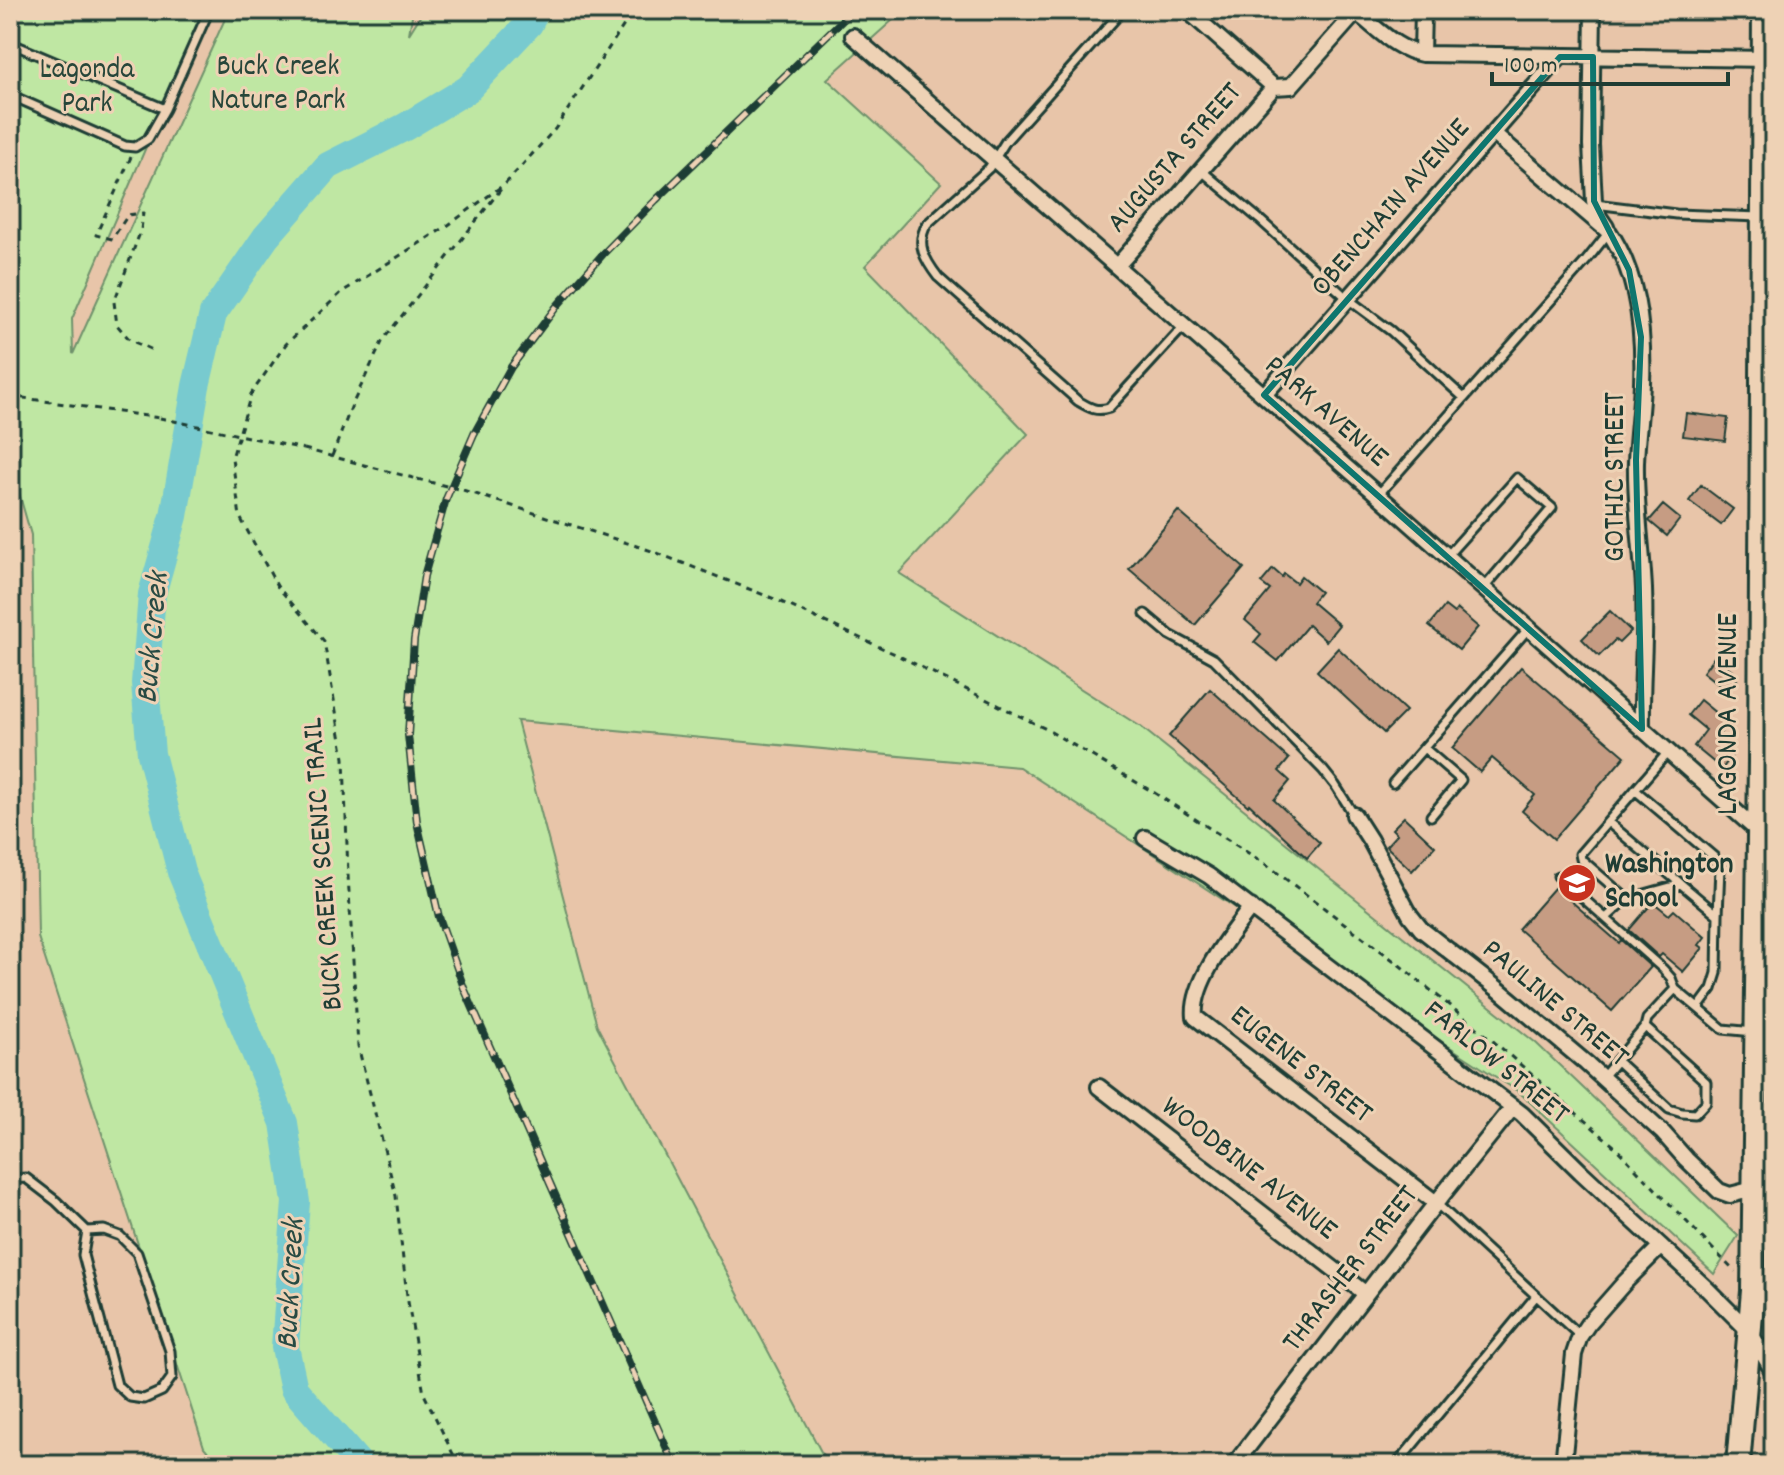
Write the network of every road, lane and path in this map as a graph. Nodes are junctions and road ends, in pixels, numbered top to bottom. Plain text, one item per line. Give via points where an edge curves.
1 (209, 10) edge
2 (634, 10) edge
3 (1123, 10) edge
4 (1187, 10) edge
5 (1423, 10) edge
6 (1593, 10) edge
7 (1764, 10) edge
8 (1353, 12) edge
9 (853, 36) dead end
10 (10, 43) edge
11 (1422, 54) junction
12 (1560, 57) junction
13 (1593, 57) junction
14 (1769, 59) edge
15 (1274, 87) junction
16 (10, 95) edge
17 (165, 109) junction
18 (1493, 133) junction
19 (135, 147) junction
20 (994, 158) junction
21 (1202, 171) junction
22 (506, 183) junction
23 (1595, 204) junction
24 (1764, 217) junction
25 (1609, 232) junction
26 (1117, 266) junction
27 (1348, 299) junction
28 (1185, 325) junction
29 (1769, 332) edge
30 (155, 351) dead end
31 (1768, 383) edge
32 (1264, 395) junction
33 (10, 396) edge
34 (1464, 398) junction
35 (332, 456) junction
36 (463, 490) dead end
37 (1378, 495) junction
38 (1447, 556) junction
39 (1484, 588) junction
40 (1145, 614) dead end
41 (1529, 628) junction
42 (1642, 729) junction
43 (1424, 748) junction
44 (1668, 752) junction
45 (1393, 783) dead end
46 (1635, 790) junction
47 (1354, 815) joint
48 (1431, 816) dead end
49 (1608, 822) junction
50 (1759, 832) junction
51 (1145, 838) dead end
52 (1558, 876) dead end
53 (1681, 884) junction
54 (1627, 899) junction
55 (1251, 907) junction
56 (1718, 915) junction
57 (1606, 918) junction
58 (1766, 959) edge
59 (1675, 989) junction
60 (1698, 1008) junction
61 (1645, 1027) junction
62 (1756, 1032) junction
63 (1617, 1061) junction
64 (1602, 1078) junction
65 (1099, 1087) dead end
66 (1513, 1107) junction
67 (10, 1179) edge
68 (1764, 1189) edge
69 (1436, 1203) junction
70 (87, 1231) junction
71 (1661, 1246) junction
72 (1366, 1294) junction
73 (1536, 1296) junction
74 (1750, 1332) junction
75 (1580, 1336) junction
76 (1774, 1373) edge
77 (460, 1465) edge
78 (1234, 1465) edge
79 (1396, 1465) edge
80 (1563, 1465) edge
81 (1738, 1465) edge

1 - 17 lane
2 - 22 path, BUCK CREEK SCENIC TRAIL via 555,129
3 - 20 lane
4 - 15 street
5 - 11 street
6 - 13 street, GOTHIC STREET
7 - 14 main road, LAGONDA AVENUE
8 - 11 street via 1401,48
8 - 15 street, AUGUSTA STREET via 1291,86
9 - 20 street, PARK AVENUE
10 - 17 lane
11 - 12 street
12 - 13 street
12 - 18 street, OBENCHAIN AVENUE
13 - 14 street
13 - 23 street, GOTHIC STREET
14 - 24 main road, LAGONDA AVENUE
15 - 21 street, AUGUSTA STREET
16 - 19 lane
17 - 19 lane via 148,139
18 - 25 street, GOTHIC STREET
18 - 27 street, OBENCHAIN AVENUE
19 - 30 path via 96,235 112,239 128,215 143,213 114,302 117,325 130,340
20 - 26 street, PARK AVENUE
20 - 28 lane via 922,233 928,265 972,309 1078,401 1100,411 1117,400
21 - 26 street, AUGUSTA STREET
21 - 27 lane
22 - 35 path via 383,340
22 - 77 path, BUCK CREEK SCENIC TRAIL via 342,292 286,344 251,394 232,458 240,517 277,586 324,641 344,758 358,1046 396,1196 424,1394
23 - 24 lane
23 - 25 street, GOTHIC STREET
24 - 29 main road, LAGONDA AVENUE
25 - 34 lane
25 - 42 street, GOTHIC STREET via 1629,270 1641,337 1636,460 1644,591
26 - 28 street, PARK AVENUE
27 - 32 street, OBENCHAIN AVENUE
27 - 34 lane
28 - 32 street, PARK AVENUE
29 - 31 main road, LAGONDA AVENUE
31 - 50 main road, LAGONDA AVENUE
32 - 37 street, PARK AVENUE
33 - 35 path, bridge via 160,418
34 - 37 lane
35 - 36 path, bridge
37 - 38 street, PARK AVENUE
38 - 39 street, PARK AVENUE
38 - 39 lane via 1517,478 1552,508
39 - 41 street, PARK AVENUE
40 - 47 lane via 1214,659 1323,770
41 - 42 street, PARK AVENUE
41 - 43 lane
42 - 44 street, PARK AVENUE
43 - 45 lane
43 - 48 lane via 1461,780
44 - 46 lane
44 - 50 street, PARK AVENUE
46 - 49 lane
46 - 56 lane via 1718,862
47 - 64 street, PAULINE STREET via 1421,929
49 - 53 lane
49 - 54 lane via 1581,859
50 - 58 main road, LAGONDA AVENUE
51 - 55 street, FARLOW STREET
52 - 57 lane
53 - 54 lane
53 - 56 lane
54 - 57 lane
55 - 66 street, FARLOW STREET
55 - 69 street, EUGENE STREET via 1202,983 1195,1017
56 - 60 lane via 1717,973
57 - 59 lane via 1663,969
58 - 62 main road, LAGONDA AVENUE
59 - 60 lane
59 - 61 lane
60 - 62 lane via 1723,1029
61 - 63 lane
61 - 63 lane via 1706,1082 1706,1102 1695,1114 1669,1109
62 - 68 main road, LAGONDA AVENUE
63 - 64 lane
64 - 68 street, PAULINE STREET via 1719,1191 1730,1195
65 - 72 street, WOODBINE AVENUE
66 - 69 street, THRASHER STREET
66 - 71 street, FARLOW STREET
67 - 70 lane via 26,1178
68 - 74 main road, LAGONDA AVENUE
69 - 72 street, THRASHER STREET
69 - 73 lane
70 - 70 lane via 83,1255 117,1385 130,1397 144,1399 162,1391 172,1377 170,1351 137,1253 120,1236
71 - 74 street, FARLOW STREET
71 - 75 street
72 - 78 street, THRASHER STREET
73 - 75 lane
73 - 79 lane
74 - 76 street, FARLOW STREET
74 - 81 main road, LAGONDA AVENUE
75 - 80 street

